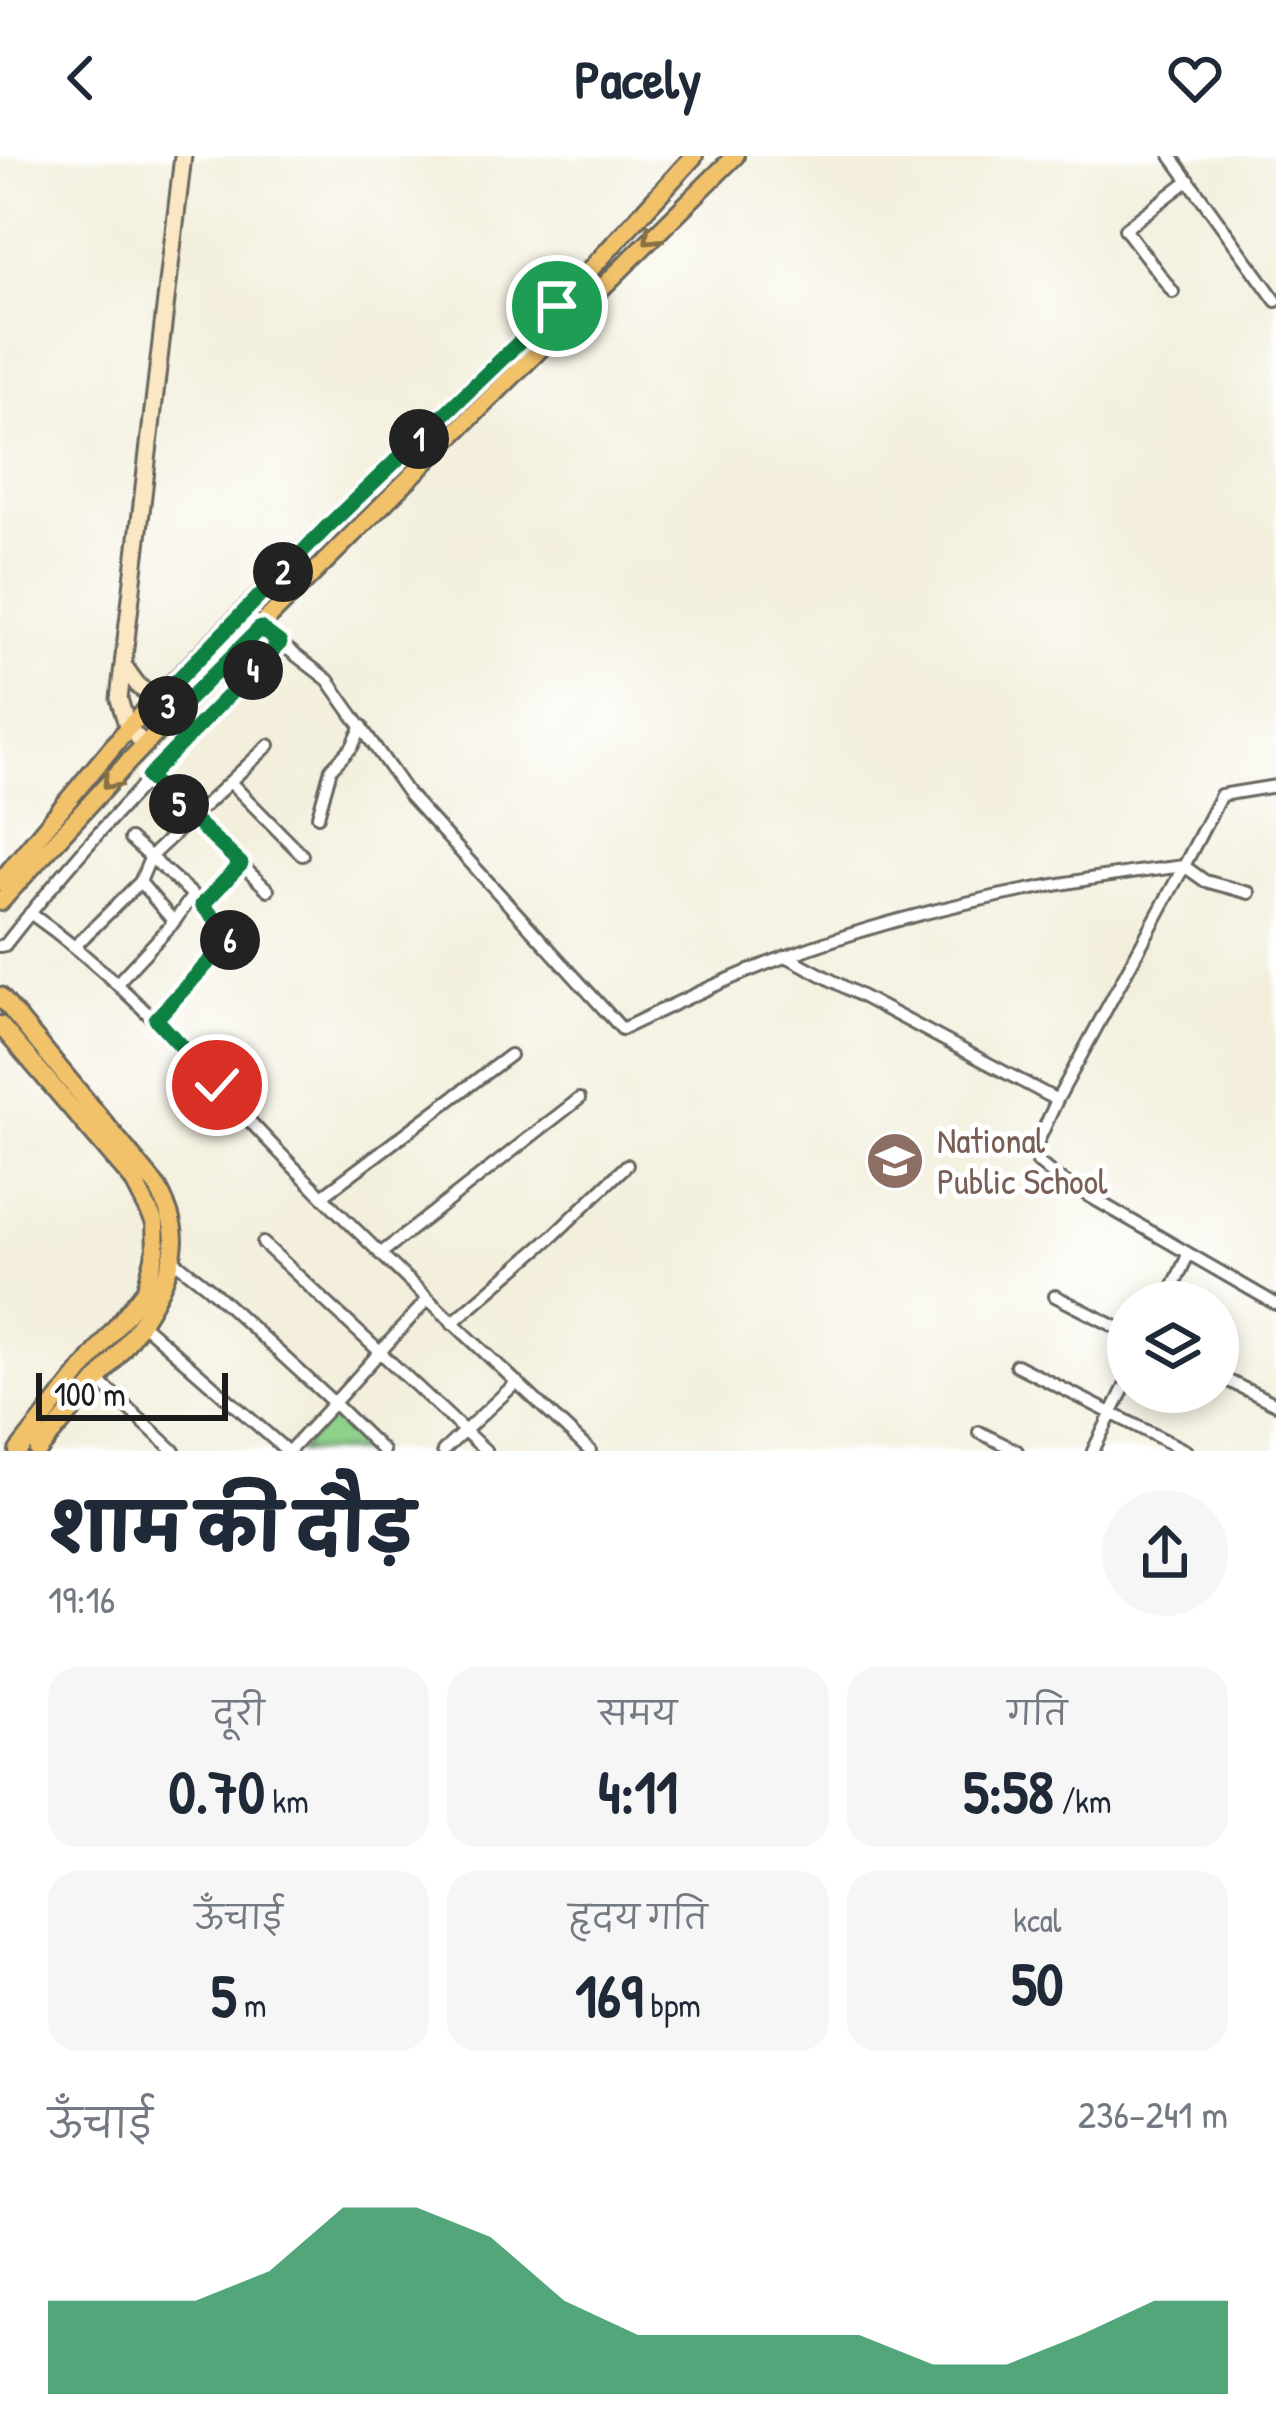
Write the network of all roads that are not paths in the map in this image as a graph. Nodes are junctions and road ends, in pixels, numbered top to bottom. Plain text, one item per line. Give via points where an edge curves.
1 (183, 156) edge
2 (694, 156) edge
3 (735, 156) edge
4 (1171, 156) edge
5 (1189, 180) junction
6 (1173, 292) dead end
7 (1276, 301) edge
8 (260, 628) junction
9 (280, 643) junction
10 (124, 666) junction
11 (158, 700) junction
12 (177, 711) junction
13 (362, 725) junction
14 (128, 728) junction
15 (145, 745) junction
16 (269, 745) dead end
17 (148, 777) junction
18 (231, 784) junction
19 (1276, 786) edge
20 (191, 815) junction
21 (318, 816) dead end
22 (130, 838) dead end
23 (302, 855) dead end
24 (151, 856) junction
25 (241, 864) junction
26 (1184, 866) junction
27 (7, 880) edge
28 (140, 882) junction
29 (268, 890) dead end
30 (1250, 892) dead end
31 (193, 895) junction
32 (0, 902) edge
33 (202, 905) junction
34 (30, 913) junction
35 (174, 922) junction
36 (0, 946) edge
37 (76, 946) junction
38 (786, 956) junction
39 (118, 982) junction
40 (0, 997) edge
41 (156, 1019) junction
42 (0, 1025) edge
43 (509, 1055) dead end
44 (579, 1099) dead end
45 (1057, 1100) junction
46 (627, 1165) dead end
47 (322, 1196) junction
48 (263, 1243) dead end
49 (380, 1254) junction
50 (1188, 1256) junction
51 (172, 1259) junction
52 (1176, 1281) edge
53 (1055, 1296) dead end
54 (427, 1300) junction
55 (1276, 1304) edge
56 (452, 1322) junction
57 (1107, 1322) edge
58 (142, 1323) junction
59 (380, 1353) junction
60 (1016, 1365) dead end
61 (96, 1378) junction
62 (517, 1382) junction
63 (1239, 1386) edge
64 (334, 1403) junction
65 (1276, 1404) edge
66 (1107, 1410) edge
67 (1112, 1413) joint
68 (464, 1430) junction
69 (980, 1432) dead end
70 (18, 1451) edge
71 (38, 1451) edge
72 (174, 1451) edge
73 (288, 1451) edge
74 (383, 1451) edge
75 (443, 1451) edge
76 (486, 1451) edge
77 (590, 1451) edge
78 (1017, 1451) edge
79 (1093, 1451) edge
80 (1186, 1451) edge

1 - 10 main road
2 - 11 main road via 557,306
3 -> 8 main road
4 - 5 street
5 - 6 street via 1125,229
5 - 7 street
8 - 9 street
8 - 12 main road
9 - 13 street via 328,680
9 - 17 street
10 - 11 main road
10 - 14 main road via 119,699
11 - 12 main road
11 - 14 main road
12 - 15 main road
13 - 21 street via 331,770
13 - 38 street via 409,795 622,1029
14 - 15 main road
14 - 27 main road
15 -> 27 main road
16 - 18 street
17 - 20 street
17 - 34 street
18 - 20 street
18 - 23 street
19 - 26 street via 1221,795
20 - 24 street
20 - 25 street
22 - 24 street
24 - 28 street
24 - 31 street
25 - 29 street
25 - 33 street
26 - 30 street via 1204,881
26 - 38 street via 1003,893
26 - 45 street
27 - 32 main road
28 - 35 street
28 - 37 street
31 - 33 street
31 - 35 street
33 - 41 street via 232,937
34 - 36 street
34 - 37 street
35 - 39 street
37 - 39 street
38 - 45 street
39 - 41 street
40 - 51 main road via 158,1188 172,1224
41 - 47 street
42 - 70 main road via 134,1180 155,1222 146,1289
43 - 47 street
44 - 49 street
45 - 50 street via 1036,1148 1038,1162
46 - 56 street
47 - 49 street
48 - 59 street
49 - 54 street
50 - 52 street
50 - 55 street
51 - 58 main road
51 - 64 street
53 - 57 street
54 - 56 street
54 - 59 street
56 - 62 street
58 - 61 main road
58 - 73 street
59 - 64 street
59 - 68 street
60 - 66 street
61 - 71 main road
61 - 72 street
62 - 68 street
62 - 77 street
63 - 65 street
64 - 73 street
64 - 74 street
67 - 79 street
67 - 80 street
68 - 75 street
68 - 76 street
69 - 78 street

